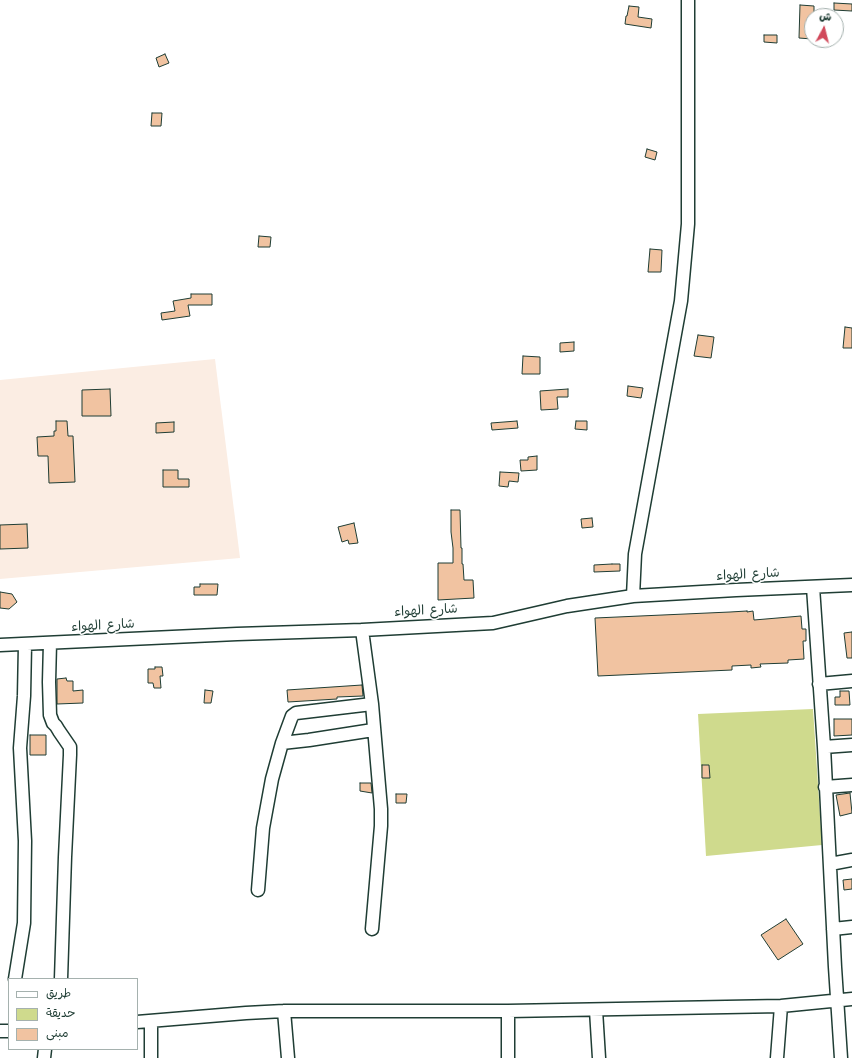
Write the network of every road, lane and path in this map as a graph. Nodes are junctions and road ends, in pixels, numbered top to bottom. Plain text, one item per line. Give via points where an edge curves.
1 (688, 0) edge
2 (852, 585) edge
3 (813, 587) junction
4 (633, 596) junction
5 (362, 630) junction
6 (50, 643) junction
7 (25, 645) junction
8 (0, 646) edge
9 (852, 682) edge
10 (819, 684) junction
11 (372, 704) junction
12 (373, 730) junction
13 (282, 743) junction
14 (852, 745) edge
15 (824, 747) junction
16 (852, 785) edge
17 (826, 788) junction
18 (852, 860) edge
19 (830, 864) junction
20 (258, 890) dead end
21 (852, 927) edge
22 (833, 929) junction
23 (372, 930) dead end
24 (15, 978) edge
25 (61, 978) edge
26 (852, 999) edge
27 (837, 1001) junction
28 (781, 1006) junction
29 (596, 1010) junction
30 (284, 1011) junction
31 (508, 1011) junction
32 (151, 1021) junction
33 (138, 1022) edge
34 (151, 1058) edge
35 (288, 1058) edge
36 (508, 1058) edge
37 (600, 1058) edge
38 (777, 1058) edge
39 (841, 1058) edge

1 - 4 street via 688,224 681,301 635,554
2 - 3 street, شارع الهواء
3 - 4 street, شارع الهواء
3 - 10 street
4 - 5 street, شارع الهواء via 567,606 493,623
5 - 6 street, شارع الهواء
5 - 11 street
6 - 7 street, شارع الهواء
6 - 25 street via 50,715 70,747
7 - 8 street, شارع الهواء
7 - 24 street via 20,744 25,841 24,923
9 - 10 street
10 - 15 street
11 - 12 street
11 - 13 street via 296,713 292,716
12 - 13 street
12 - 23 street via 381,826
13 - 20 street via 263,828
14 - 15 street
15 - 17 street
16 - 17 street
17 - 19 street
18 - 19 street
19 - 22 street
21 - 22 street
22 - 27 street
26 - 27 street
27 - 28 street
27 - 39 street
28 - 29 street
28 - 38 street
29 - 31 street
29 - 37 street
30 - 31 street
30 - 32 street
30 - 35 street
31 - 36 street
32 - 33 street
32 - 34 street

